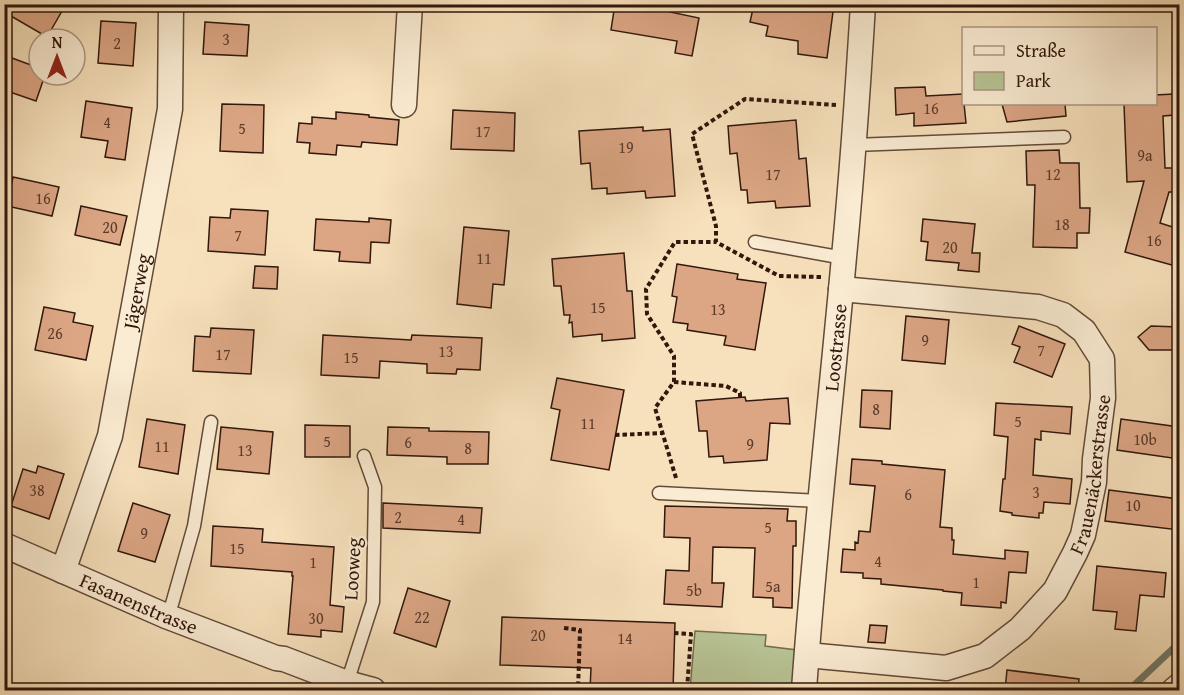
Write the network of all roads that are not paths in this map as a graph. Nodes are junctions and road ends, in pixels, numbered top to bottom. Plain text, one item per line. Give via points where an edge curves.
1 (171, 4) edge
2 (410, 4) edge
3 (863, 4) edge
4 (404, 105) dead end
5 (1064, 136) dead end
6 (854, 145) junction
7 (755, 242) dead end
8 (843, 275) junction
9 (211, 422) dead end
10 (364, 456) dead end
11 (659, 494) dead end
12 (820, 501) junction
13 (4, 545) edge
14 (63, 571) junction
15 (166, 616) junction
16 (807, 655) junction
17 (347, 683) junction
18 (1179, 685) edge
19 (373, 690) edge
20 (804, 690) edge
21 (1174, 690) edge

1 - 14 street, Jägerweg via 170,109 110,436
2 - 4 street
3 - 6 street, Loostrasse
5 - 6 lane
6 - 8 street, Loostrasse
7 - 8 lane
8 - 12 street, Loostrasse
8 - 16 street, Frauenäckerstrasse via 1038,307 1062,315 1084,331 1102,359 1103,398 1094,482 1083,535 1054,591 1020,629 985,656 946,668
9 - 15 lane via 194,526
10 - 17 lane, Looweg via 375,487 373,603
11 - 12 lane
12 - 16 street, Loostrasse
13 - 14 street, Fasanenstrasse
14 - 15 street, Fasanenstrasse
15 - 17 street, Fasanenstrasse
16 - 20 street, Loostrasse
17 - 19 street, Fasanenstrasse
18 - 21 street

